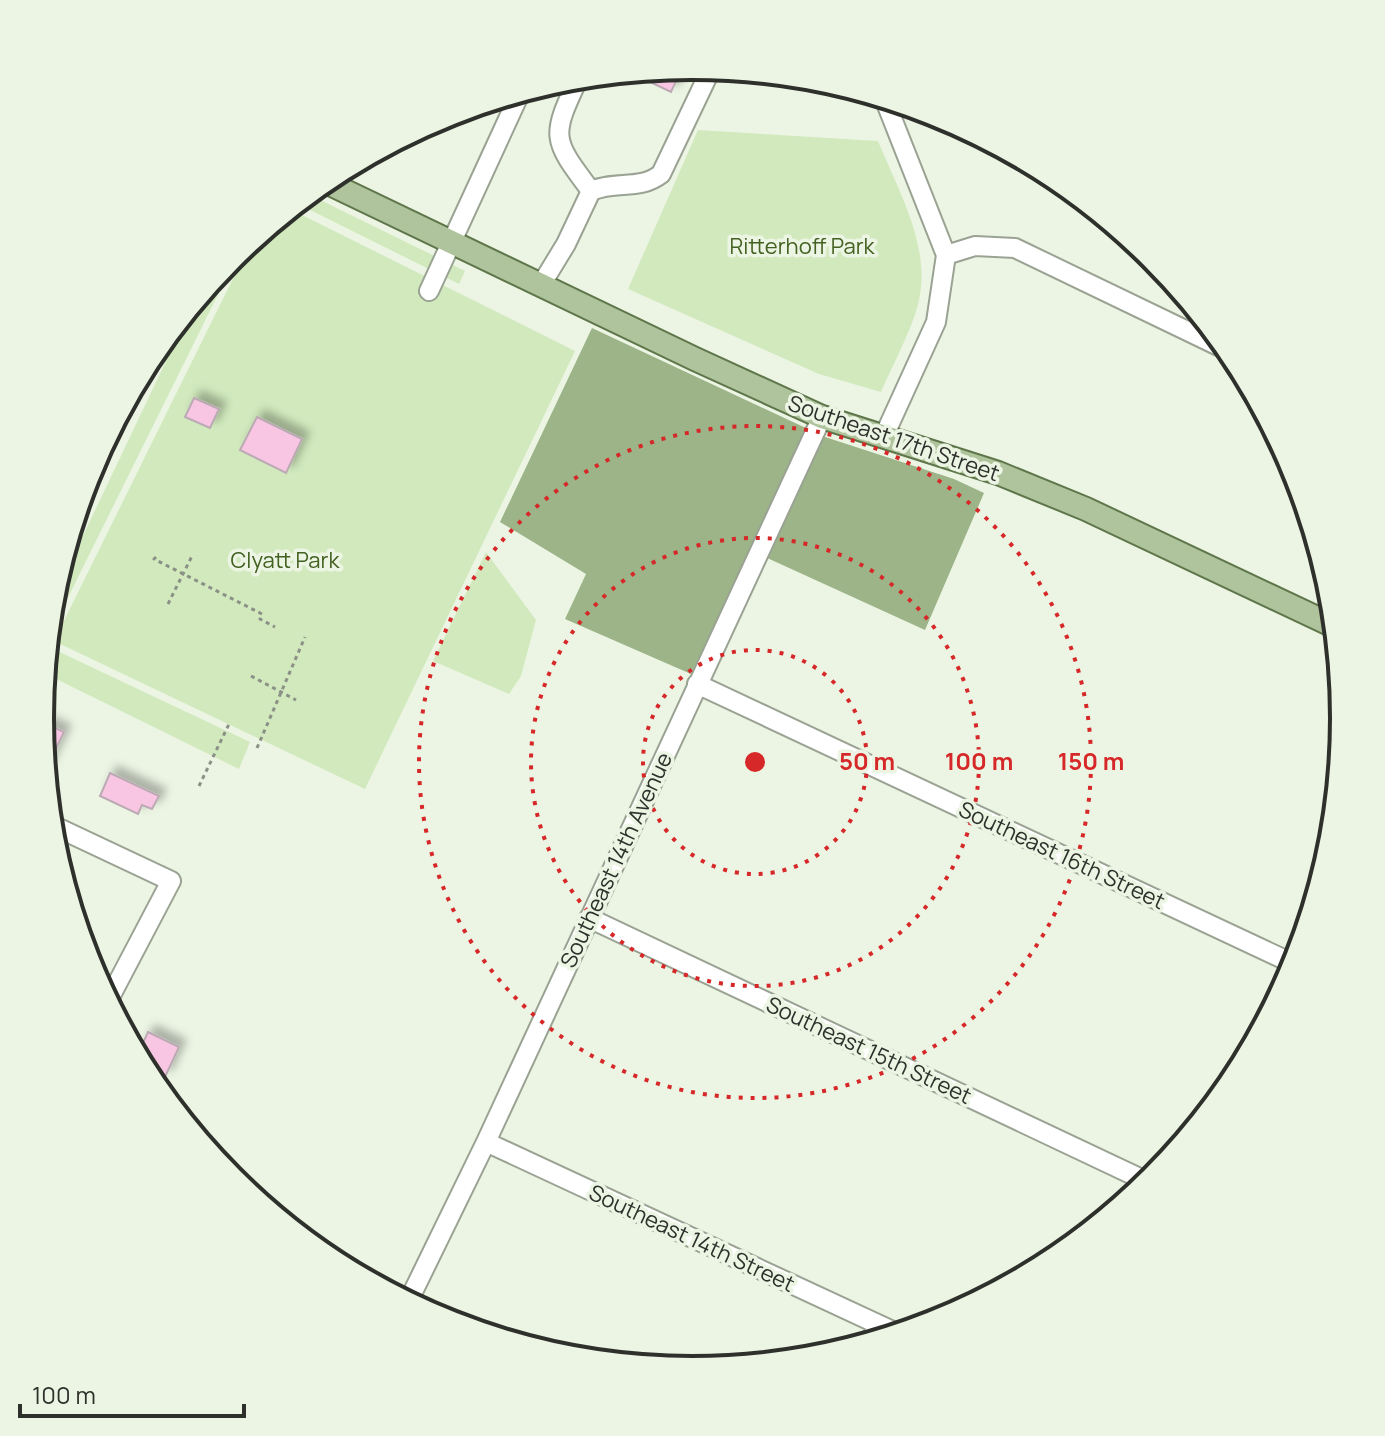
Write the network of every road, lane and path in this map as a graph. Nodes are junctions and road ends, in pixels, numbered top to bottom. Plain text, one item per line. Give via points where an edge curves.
1 (706, 80) edge
2 (573, 91) edge
3 (515, 105) edge
4 (889, 110) edge
5 (337, 187) edge
6 (591, 191) junction
7 (450, 242) junction
8 (946, 255) junction
9 (541, 285) junction
10 (429, 291) dead end
11 (1207, 341) edge
12 (822, 417) junction
13 (884, 436) junction
14 (192, 556) dead end
15 (156, 557) dead end
16 (183, 574) junction
17 (168, 604) dead end
18 (1324, 621) edge
19 (275, 627) dead end
20 (305, 637) dead end
21 (251, 676) dead end
22 (697, 684) junction
23 (281, 693) junction
24 (296, 700) dead end
25 (230, 722) dead end
26 (257, 748) dead end
27 (199, 786) dead end
28 (64, 831) edge
29 (589, 918) junction
30 (1283, 959) edge
31 (115, 988) edge
32 (486, 1142) junction
33 (1136, 1176) edge
34 (413, 1292) edge
35 (877, 1324) junction
36 (884, 1327) edge
37 (875, 1330) edge

1 - 6 street via 661,174 648,184 605,185
2 - 6 street via 557,127 563,154
3 - 7 street
4 - 8 street
5 - 7 main road, Southeast 17th Street
6 - 9 street
7 - 9 main road, Southeast 17th Street
7 - 10 street
8 - 11 street via 975,246 1015,248
8 - 13 street via 936,322
9 - 12 main road, Southeast 17th Street
12 - 13 main road, Southeast 17th Street
12 - 22 street, Southeast 14th Avenue
13 - 18 main road, Southeast 17th Street via 1086,509
14 - 16 path
15 - 16 path
16 - 17 path
16 - 19 path via 262,614 260,619
20 - 23 path
21 - 23 path
22 - 29 street, Southeast 14th Avenue
22 - 30 street, Southeast 16th Street
23 - 24 path
23 - 26 path
25 - 27 path
28 - 31 street via 171,881
29 - 32 street, Southeast 14th Avenue
29 - 33 street, Southeast 15th Street
32 - 34 street, Southeast 14th Avenue
32 - 35 street, Southeast 14th Street
35 - 36 street, Southeast 14th Street
35 - 37 street

